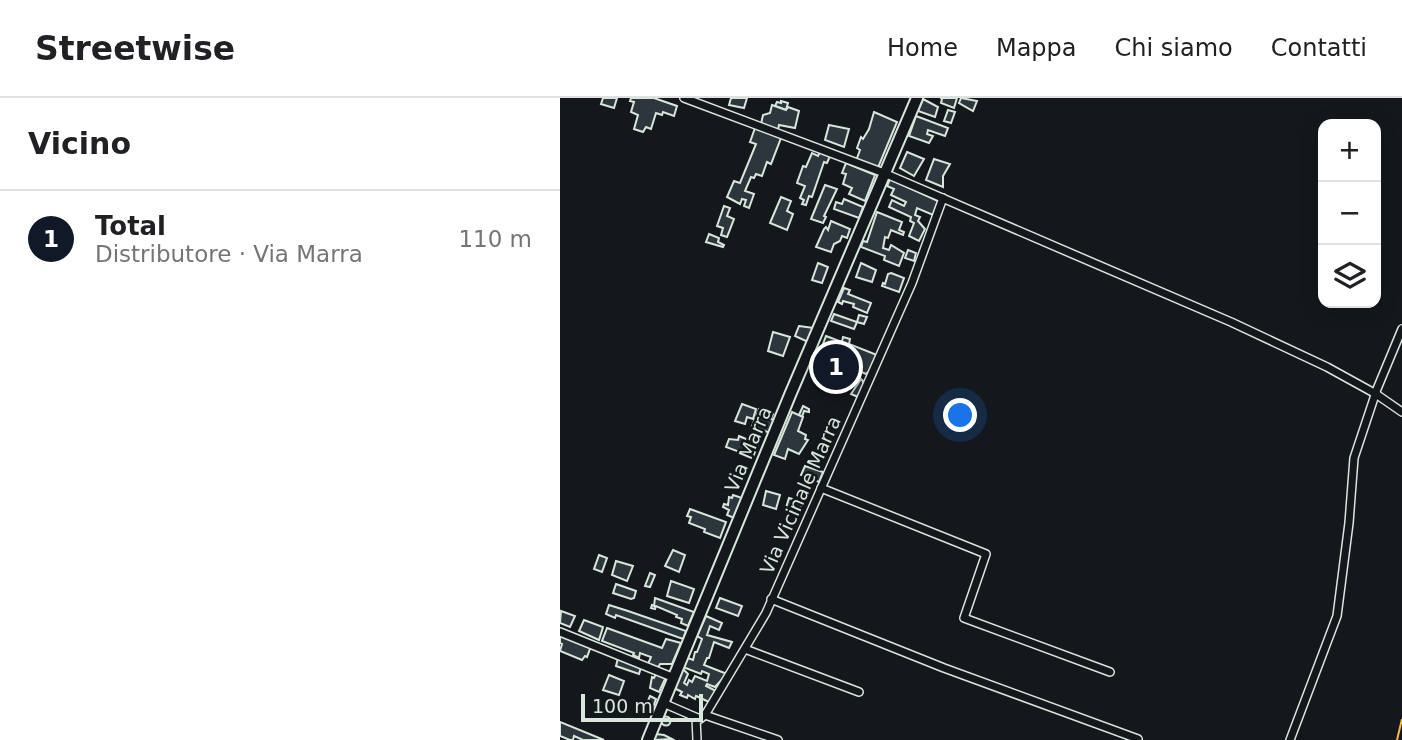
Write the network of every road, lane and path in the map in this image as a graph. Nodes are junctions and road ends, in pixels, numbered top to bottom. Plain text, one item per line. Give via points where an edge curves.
1 (684, 98) edge
2 (917, 98) edge
3 (884, 173) junction
4 (943, 198) junction
5 (1402, 329) edge
6 (1376, 394) junction
7 (1402, 412) edge
8 (821, 488) junction
9 (771, 600) junction
10 (560, 632) edge
11 (745, 649) junction
12 (1110, 672) dead end
13 (672, 677) junction
14 (859, 692) dead end
15 (663, 704) junction
16 (705, 715) junction
17 (696, 718) junction
18 (1138, 739) edge
19 (648, 740) edge
20 (697, 740) edge
21 (778, 740) edge
22 (1290, 740) edge

1 - 3 street
2 - 3 main road, Via Marra
3 - 4 street
3 - 13 main road, Via Marra
4 - 6 street via 1231,322
4 - 8 street, Via Vicinale Marra via 912,283
5 - 6 street
6 - 7 street
6 - 22 street via 1354,458 1337,616
8 - 9 street, Via Vicinale Marra
8 - 12 street via 986,554 964,618
9 - 11 street, Via Vicinale Marra
9 - 18 street
10 - 13 street
11 - 14 street
11 - 16 street, Via Vicinale Marra
13 - 15 main road, Via Marra
15 - 17 street
15 - 19 main road, Via Marra
16 - 17 street
16 - 21 street
17 - 20 street

